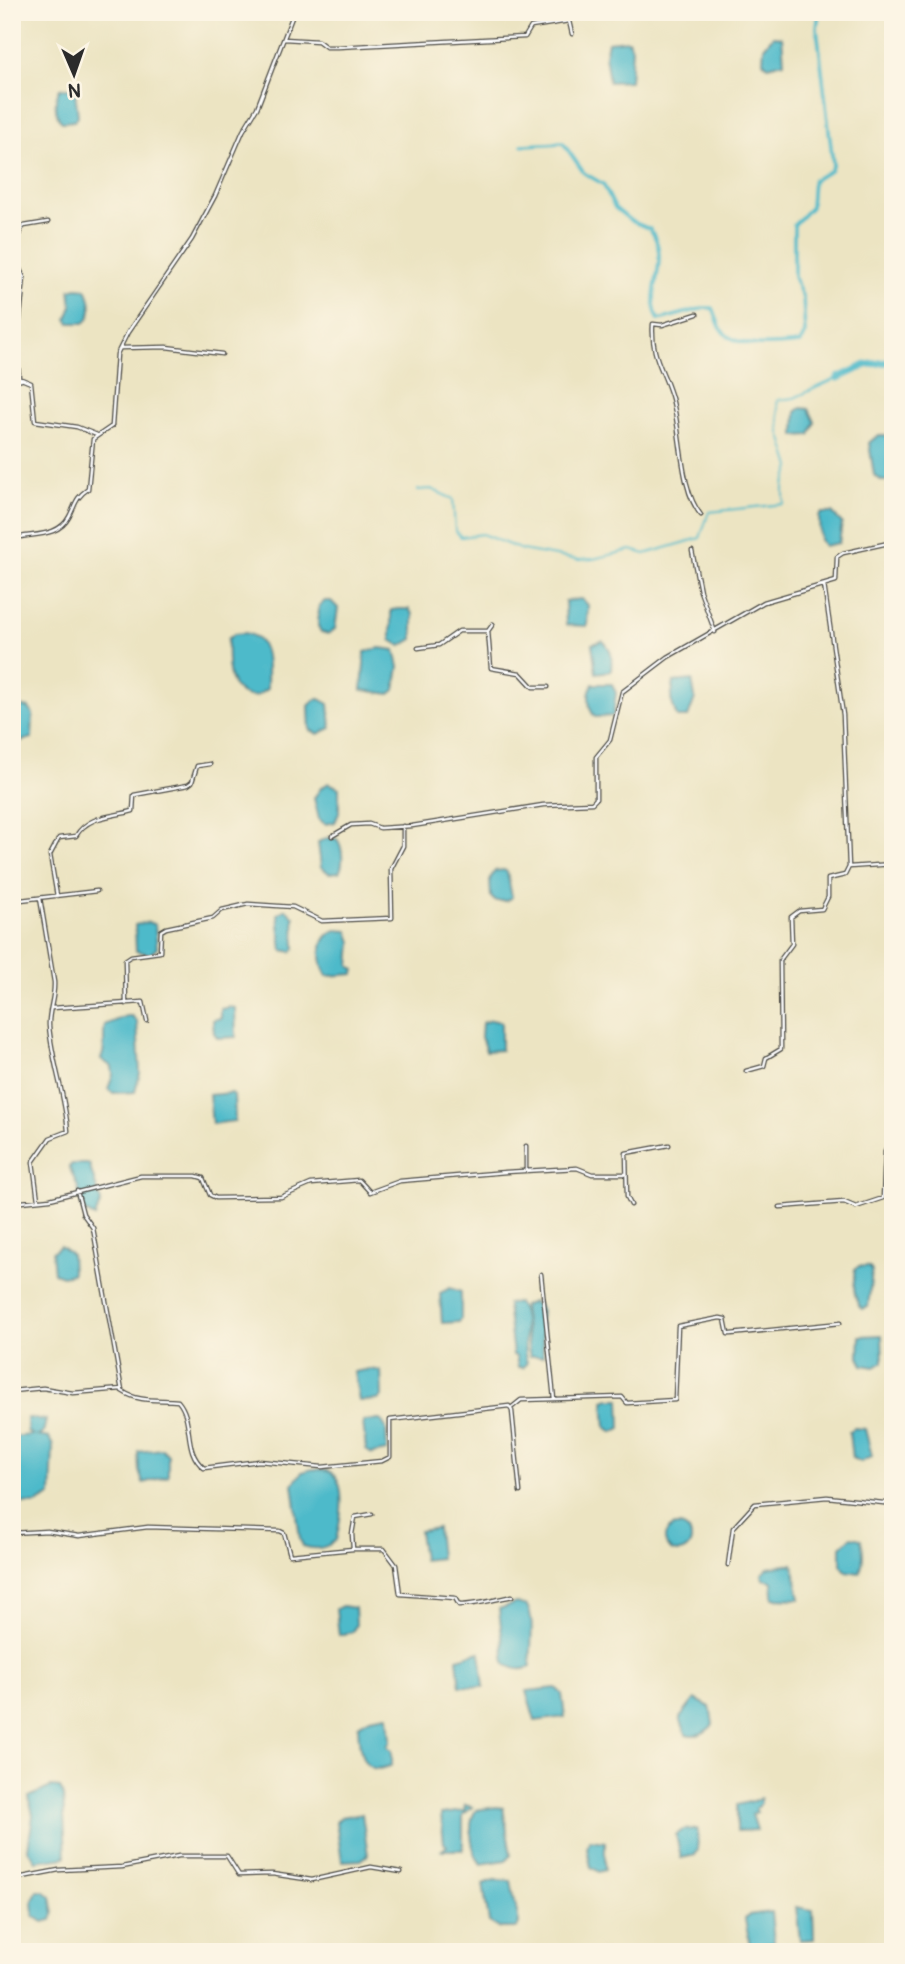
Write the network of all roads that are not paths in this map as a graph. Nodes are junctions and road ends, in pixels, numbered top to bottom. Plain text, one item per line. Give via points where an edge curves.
1 (294, 12) edge
2 (572, 12) edge
3 (569, 21) junction
4 (572, 34) dead end
5 (284, 39) junction
6 (48, 222) dead end
7 (697, 314) dead end
8 (120, 348) junction
9 (222, 354) dead end
10 (21, 380) junction
11 (12, 382) edge
12 (97, 435) junction
13 (701, 515) dead end
14 (12, 538) edge
15 (893, 542) edge
16 (692, 551) dead end
17 (824, 585) junction
18 (493, 624) dead end
19 (488, 631) junction
20 (715, 632) junction
21 (418, 649) dead end
22 (548, 687) dead end
23 (210, 764) dead end
24 (403, 827) junction
25 (332, 836) dead end
26 (893, 864) edge
27 (849, 867) junction
28 (97, 891) dead end
29 (57, 896) junction
30 (40, 898) junction
31 (12, 901) edge
32 (127, 1004) junction
33 (52, 1008) junction
34 (147, 1021) dead end
35 (746, 1071) dead end
36 (893, 1126) edge
37 (669, 1145) dead end
38 (526, 1146) dead end
39 (526, 1171) junction
40 (626, 1174) junction
41 (77, 1191) junction
42 (38, 1200) junction
43 (12, 1203) edge
44 (631, 1205) dead end
45 (780, 1206) dead end
46 (541, 1274) dead end
47 (840, 1323) dead end
48 (122, 1389) junction
49 (12, 1391) edge
50 (554, 1399) junction
51 (511, 1408) junction
52 (520, 1492) dead end
53 (893, 1504) edge
54 (372, 1514) dead end
55 (12, 1533) edge
56 (353, 1549) junction
57 (728, 1565) dead end
58 (512, 1596) dead end
59 (401, 1872) dead end
60 (12, 1879) edge

1 - 5 street
2 - 3 street
3 - 4 street
3 - 5 street via 531,27 523,37 338,47
5 - 8 street via 215,196
6 - 10 street via 24,226 20,231 17,263 24,285 17,346
7 - 13 street via 653,324 652,335 656,362 671,395 689,497
8 - 9 street via 166,347
8 - 12 street via 114,364 112,426
10 - 11 street
10 - 12 street via 31,383 35,421
12 - 14 street via 88,489 75,499 68,520 44,535
15 - 17 street via 837,557 836,581
16 - 20 street
17 - 20 street via 764,602
17 - 27 street via 843,715
18 - 19 street
19 - 21 street via 459,631 439,645
19 - 22 street via 491,668 520,673 533,687
20 - 24 street via 668,657 622,692 610,740 596,757 596,799 592,803 543,805
23 - 29 street via 197,766 188,785 134,794 132,811 103,815 82,826 76,836 59,838 50,855
24 - 25 street via 351,825
24 - 32 street via 403,846 391,870 392,918 322,921 293,907 248,904 222,910 213,918 166,928 161,931 160,952 125,960
26 - 27 street
27 - 35 street via 845,875 828,879 828,897 822,909 799,911 791,917 792,944 779,960 781,1049 766,1058 764,1066
28 - 29 street
29 - 30 street
30 - 31 street
30 - 33 street via 54,982
32 - 33 street
32 - 34 street via 143,1002
33 - 42 street via 49,1023 68,1131 50,1138 33,1161
36 - 45 street via 885,1152 883,1198 856,1207 844,1202
37 - 40 street via 628,1152
38 - 39 street
39 - 40 street via 577,1168 593,1174
39 - 41 street via 400,1181 370,1192 358,1179 328,1181 288,1196 265,1198 216,1198 203,1178 196,1176 141,1176
40 - 44 street
41 - 42 street
41 - 48 street via 83,1214 93,1228
42 - 43 street
46 - 50 street
47 - 50 street via 731,1334 720,1318 677,1326 675,1400
48 - 49 street
48 - 51 street via 134,1399 178,1401 189,1421 191,1451 204,1468 259,1461 322,1467 382,1461 390,1457 390,1420
50 - 51 street via 521,1400
51 - 52 street
53 - 57 street via 827,1497 755,1504 733,1528
54 - 56 street via 355,1517
55 - 56 street via 47,1531 79,1536 148,1527 280,1531 290,1555
56 - 58 street via 384,1549 392,1556 400,1594 446,1595 459,1605
59 - 60 street via 372,1867 312,1880 239,1875 228,1856 200,1855

